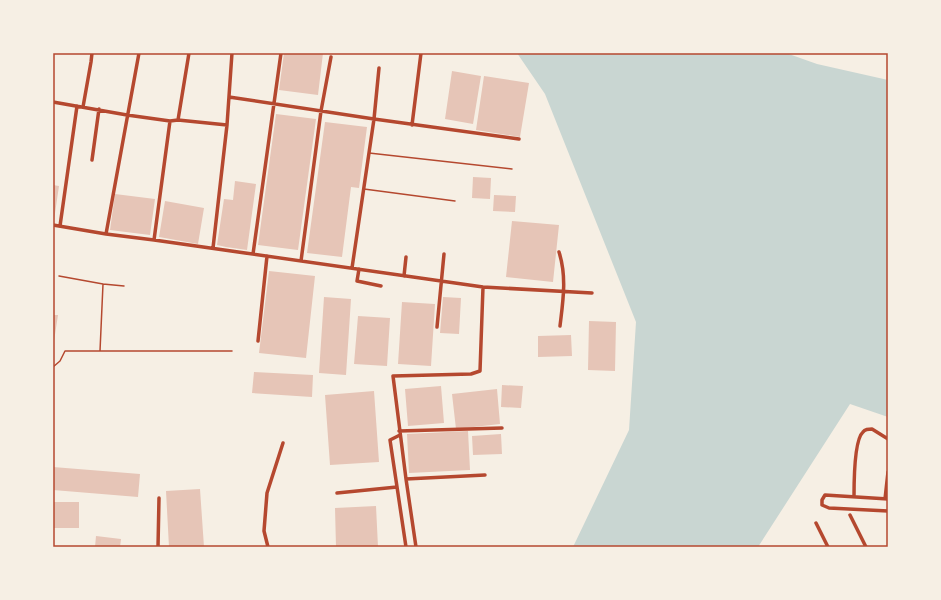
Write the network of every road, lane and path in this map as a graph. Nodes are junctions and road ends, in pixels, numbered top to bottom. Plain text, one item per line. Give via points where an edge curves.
1 (92, 53) edge
2 (138, 53) edge
3 (189, 53) edge
4 (232, 53) edge
5 (281, 53) edge
6 (421, 53) edge
7 (331, 57) dead end
8 (379, 68) dead end
9 (229, 97) junction
10 (53, 102) edge
11 (273, 104) junction
12 (77, 106) junction
13 (83, 107) junction
14 (99, 109) junction
15 (322, 111) junction
16 (127, 115) junction
17 (374, 119) junction
18 (178, 120) junction
19 (170, 121) junction
20 (227, 125) junction
21 (412, 125) junction
22 (519, 139) dead end
23 (369, 153) junction
24 (92, 160) dead end
25 (512, 169) dead end
26 (364, 190) junction
27 (455, 201) dead end
28 (53, 225) edge
29 (60, 226) junction
30 (106, 234) junction
31 (154, 240) junction
32 (213, 248) junction
33 (559, 252) dead end
34 (253, 254) junction
35 (444, 254) dead end
36 (267, 256) junction
37 (406, 257) dead end
38 (301, 261) junction
39 (352, 268) junction
40 (359, 269) junction
41 (59, 276) dead end
42 (404, 276) junction
43 (441, 281) junction
44 (103, 284) junction
45 (124, 286) dead end
46 (380, 286) dead end
47 (483, 287) junction
48 (564, 291) junction
49 (592, 293) dead end
50 (560, 326) dead end
51 (437, 327) dead end
52 (258, 341) dead end
53 (100, 351) junction
54 (232, 352) dead end
55 (53, 367) edge
56 (502, 428) dead end
57 (400, 433) junction
58 (888, 440) edge
59 (283, 443) dead end
60 (888, 472) edge
61 (485, 475) dead end
62 (406, 479) junction
63 (397, 487) junction
64 (338, 493) dead end
65 (854, 497) junction
66 (159, 498) dead end
67 (887, 499) edge
68 (888, 511) edge
69 (850, 515) dead end
70 (816, 523) dead end
71 (158, 547) edge
72 (268, 547) edge
73 (406, 547) edge
74 (416, 547) edge
75 (828, 547) edge
76 (866, 547) edge

1 - 13 street
2 - 16 street
3 - 18 street
4 - 9 street
5 - 11 street
6 - 21 street
7 - 15 street
8 - 17 street
9 - 11 street
9 - 20 street
10 - 12 street
11 - 15 street
11 - 34 street
12 - 13 street
12 - 29 street
13 - 14 street
14 - 16 street
14 - 24 street
15 - 17 street
15 - 38 street
16 - 19 street
16 - 30 street
17 - 21 street
17 - 23 street
18 - 19 street
18 - 20 street
19 - 31 street
20 - 32 street
21 - 22 street
23 - 25 lane
23 - 26 street
26 - 27 lane
26 - 39 street
28 - 29 street
29 - 30 street
30 - 31 street
31 - 32 street
32 - 34 street
33 - 48 street via 564,273
34 - 36 street
35 - 43 street
36 - 38 street
36 - 52 street
37 - 42 street
38 - 39 street
39 - 40 street
40 - 42 street
40 - 46 street via 357,281
41 - 44 lane
42 - 43 street
43 - 47 street
43 - 51 street
44 - 45 lane
44 - 53 lane
47 - 48 street
47 - 57 street via 480,371 471,374 393,376
48 - 49 street
48 - 50 street
53 - 54 lane
53 - 55 lane via 65,351
56 - 57 street
57 - 62 street
57 - 63 street via 390,440
58 - 65 street via 872,429 862,432 856,450
59 - 72 street via 266,493 264,531
60 - 67 street
61 - 62 street
62 - 74 street
63 - 64 street
63 - 73 street
65 - 67 street
65 - 68 street via 825,495 822,505 829,508
66 - 71 street
69 - 76 street
70 - 75 street

